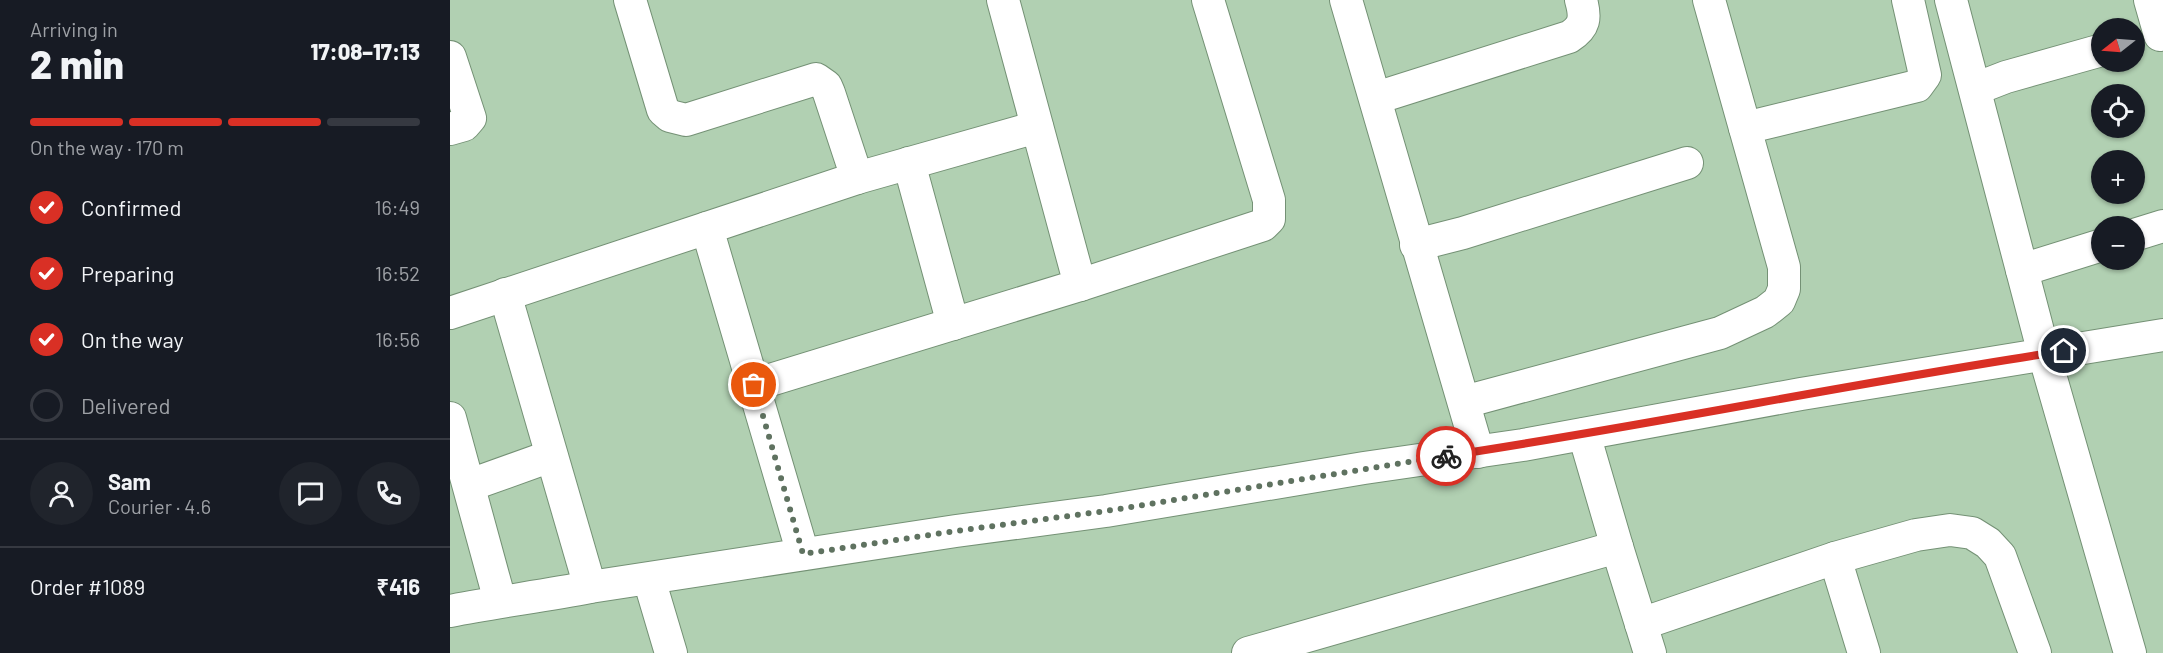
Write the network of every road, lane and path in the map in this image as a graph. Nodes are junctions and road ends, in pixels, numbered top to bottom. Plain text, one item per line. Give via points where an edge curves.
1 (630, 0) edge
2 (1003, 0) edge
3 (1208, 0) edge
4 (1346, 0) edge
5 (1581, 0) edge
6 (1709, 0) edge
7 (1908, 0) edge
8 (1951, 0) edge
9 (2150, 0) edge
10 (2153, 37) edge
11 (2091, 53) edge
12 (450, 57) edge
13 (1975, 89) junction
14 (1376, 98) junction
15 (1037, 127) junction
16 (1745, 128) junction
17 (450, 129) edge
18 (909, 163) junction
19 (1687, 163) dead end
20 (857, 178) junction
21 (2163, 226) edge
22 (707, 228) junction
23 (2145, 232) edge
24 (1416, 244) junction
25 (2091, 248) edge
26 (2022, 270) junction
27 (1080, 285) junction
28 (505, 294) junction
29 (450, 314) edge
30 (953, 324) junction
31 (2163, 335) edge
32 (2044, 354) junction
33 (754, 385) junction
34 (1464, 402) junction
35 (450, 418) edge
36 (1584, 434) junction
37 (1478, 452) junction
38 (551, 456) junction
39 (470, 485) junction
40 (1617, 546) junction
41 (803, 554) junction
42 (1835, 558) junction
43 (649, 579) junction
44 (590, 587) junction
45 (500, 601) junction
46 (450, 610) edge
47 (1645, 638) edge
48 (671, 653) edge
49 (1248, 653) edge
50 (1864, 653) edge
51 (2035, 653) edge
52 (2130, 653) edge

1 - 20 street via 663,110 670,117 686,120 816,79 829,93
2 - 15 street
3 - 27 street via 1269,200 1269,219 1263,225
4 - 14 street
5 - 14 street via 1583,24 1569,37
6 - 16 street
7 - 16 street via 1925,75 1917,86
8 - 13 street
9 - 10 street
11 - 13 street
12 - 17 street via 470,118 464,125
13 - 26 street
14 - 24 street
15 - 18 street
15 - 27 street
16 - 34 street via 1784,267 1784,289 1779,301 1720,333
18 - 20 street
18 - 30 street
19 - 24 street
20 - 22 street
21 - 23 street
22 - 28 street
22 - 33 street
24 - 34 street
25 - 26 street
26 - 32 street
27 - 30 street
28 - 29 street
28 - 38 street
30 - 33 street
31 - 32 street
32 - 36 street
32 - 52 street
33 - 41 street
34 - 37 street
35 - 39 street
36 - 37 street
36 - 40 street
37 - 41 street
38 - 39 street
38 - 44 street
39 - 45 street
40 - 47 street
40 - 49 street
41 - 43 street
42 - 47 street
42 - 50 street
42 - 51 street via 1916,535 1950,530 1972,533 2000,556
43 - 44 street
43 - 48 street
44 - 45 street
45 - 46 street

